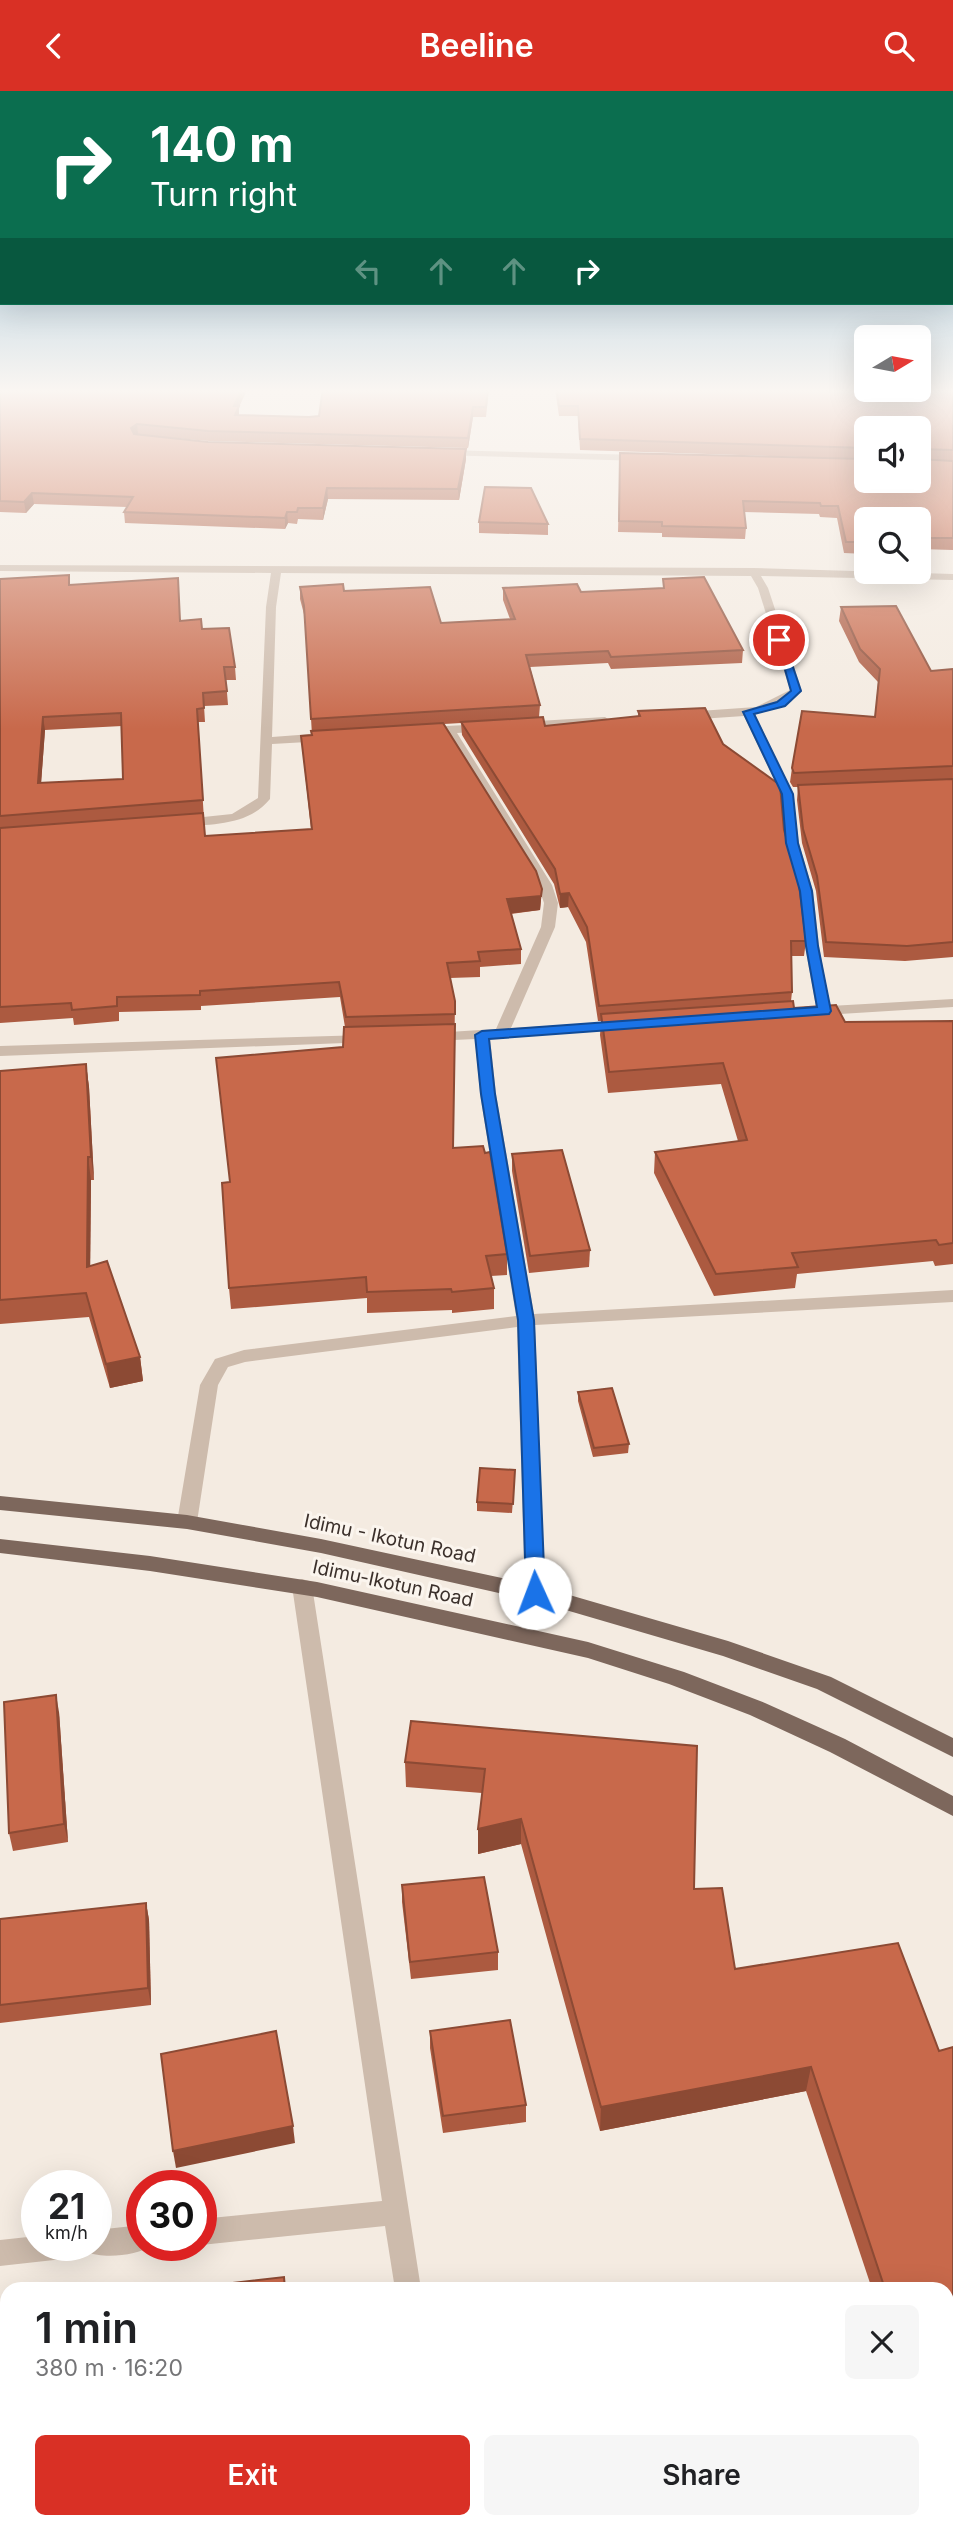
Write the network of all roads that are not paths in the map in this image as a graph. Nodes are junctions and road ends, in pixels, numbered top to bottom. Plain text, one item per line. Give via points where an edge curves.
1 (0, 568) edge
2 (754, 571) junction
3 (276, 572) junction
4 (953, 577) edge
5 (748, 712) junction
6 (666, 717) edge
7 (612, 720) edge
8 (449, 730) junction
9 (410, 732) edge
10 (344, 736) edge
11 (265, 741) junction
12 (167, 824) edge
13 (953, 1003) edge
14 (824, 1011) junction
15 (797, 1013) edge
16 (636, 1025) edge
17 (482, 1035) junction
18 (501, 1035) junction
19 (386, 1038) edge
20 (413, 1038) edge
21 (0, 1051) edge
22 (953, 1296) edge
23 (526, 1320) junction
24 (0, 1503) edge
25 (187, 1522) junction
26 (0, 1546) edge
27 (302, 1586) junction
28 (535, 1593) junction
29 (953, 1748) edge
30 (953, 1807) edge
31 (396, 2212) junction
32 (217, 2230) edge
33 (21, 2251) edge
34 (0, 2253) edge
35 (407, 2282) edge

1 - 3 street
2 - 3 street
2 - 4 street
2 - 5 street via 796,691 781,704
3 - 11 street
5 - 6 street
5 - 14 street via 793,794 792,843 806,891
7 - 8 street
8 - 9 street
8 - 18 street via 545,885 551,903 548,926
10 - 11 street
11 - 12 street via 264,799 254,811 236,818
13 - 14 street
14 - 15 street
16 - 18 street
17 - 18 street
17 - 20 street
17 - 23 street
19 - 21 street
22 - 23 street
23 - 25 street via 244,1356 221,1363 209,1385
23 - 28 street
24 - 25 main road, Idimu - Ikotun Road
25 - 28 main road, Idimu - Ikotun Road
26 - 27 main road, Idimu-Ikotun Road
27 - 30 main road, Idimu-Ikotun Road via 567,1644 635,1664 803,1729
27 - 31 street
28 - 29 main road, Idimu - Ikotun Road via 715,1644 824,1683
31 - 32 street
31 - 35 street
33 - 34 street

